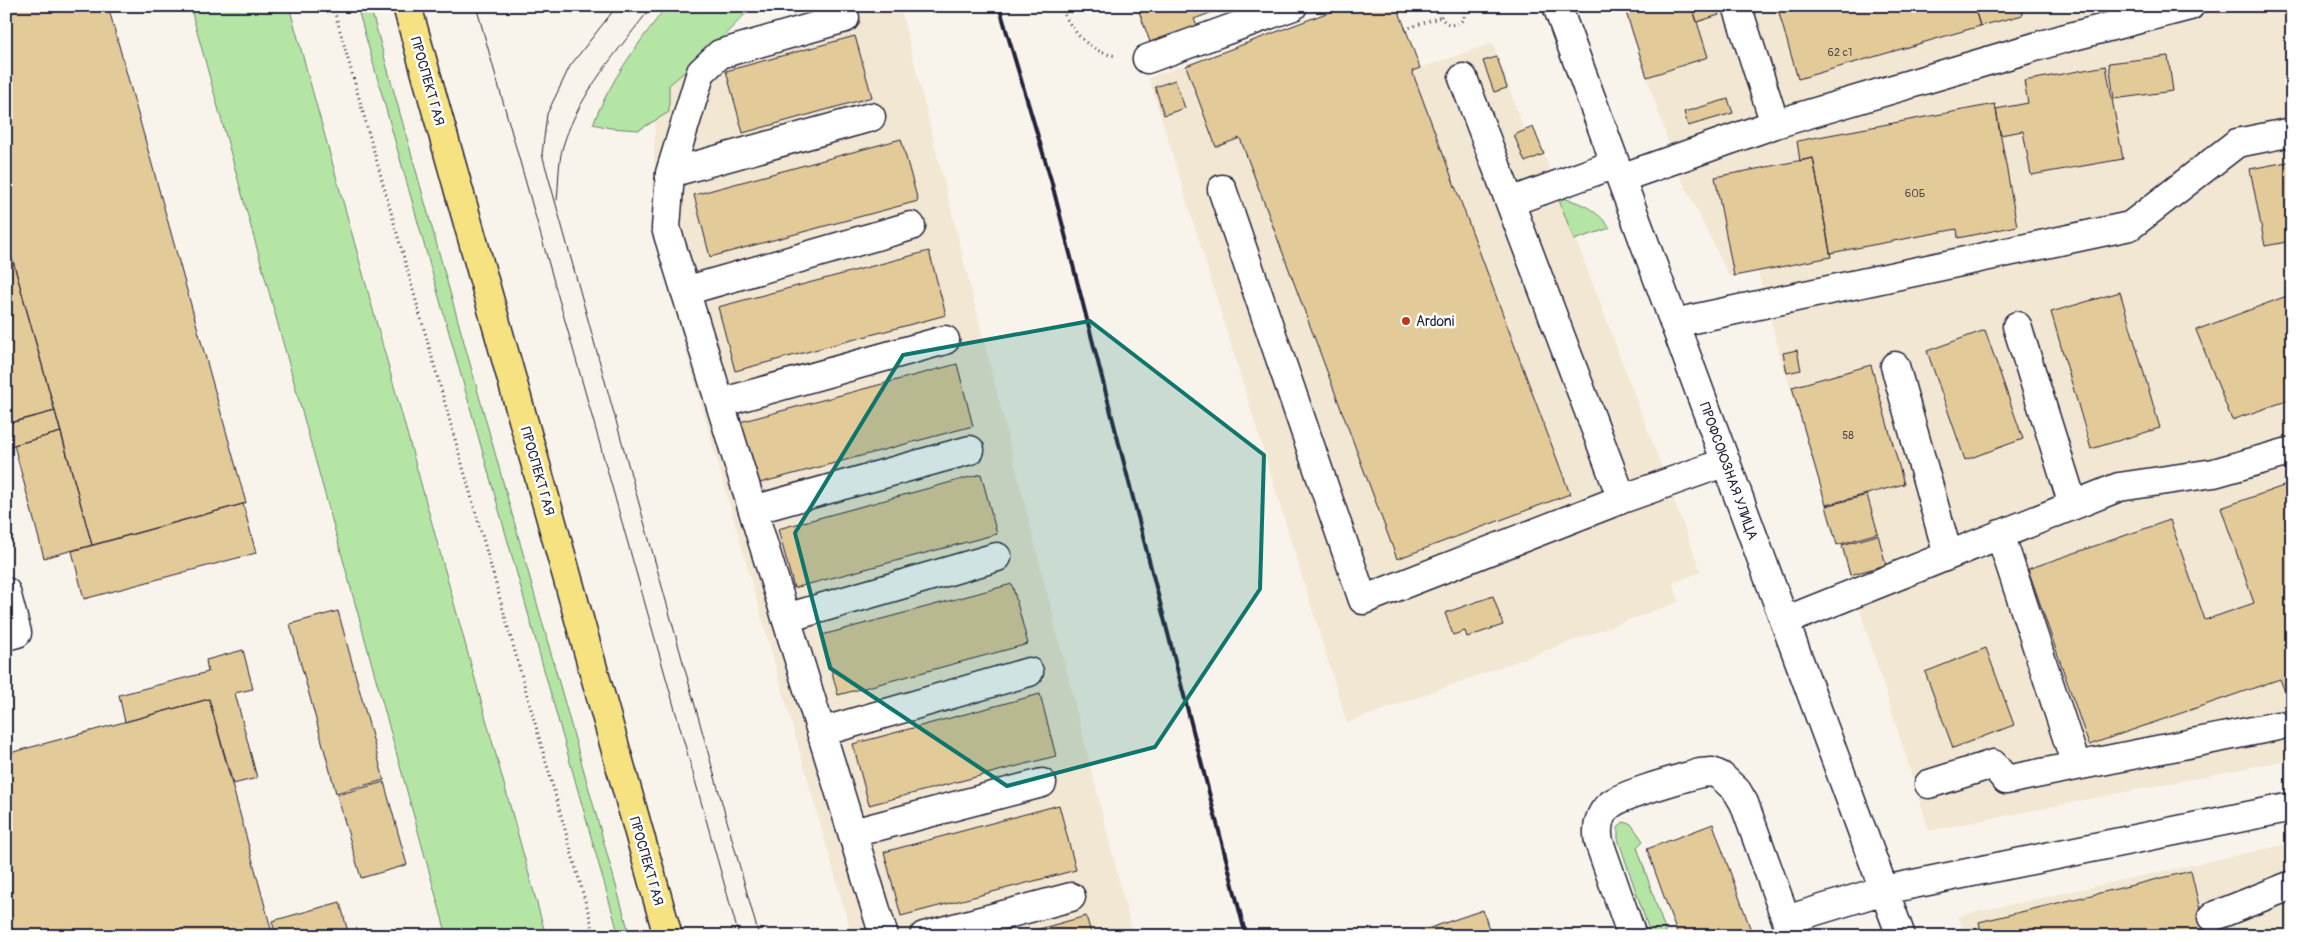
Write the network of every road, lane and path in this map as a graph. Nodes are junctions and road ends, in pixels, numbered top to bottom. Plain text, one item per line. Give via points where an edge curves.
1 (333, 6) edge
2 (408, 6) edge
3 (1060, 6) edge
4 (1293, 6) edge
5 (1442, 6) edge
6 (1470, 6) edge
7 (1557, 6) edge
8 (1737, 6) edge
9 (2190, 6) edge
10 (1464, 7) edge
11 (1441, 17) junction
12 (845, 18) dead end
13 (1405, 29) dead end
14 (1148, 59) joint
15 (1463, 78) dead end
16 (871, 117) dead end
17 (1775, 124) junction
18 (2292, 132) edge
19 (1618, 171) junction
20 (670, 173) junction
21 (1222, 189) dead end
22 (1510, 202) junction
23 (911, 226) dead end
24 (685, 291) junction
25 (1674, 323) junction
26 (2017, 326) dead end
27 (945, 340) dead end
28 (1895, 366) dead end
29 (720, 404) junction
30 (970, 450) dead end
31 (2292, 451) edge
32 (1726, 462) junction
33 (1622, 500) junction
34 (2073, 505) junction
35 (753, 510) junction
36 (2000, 534) junction
37 (1948, 555) junction
38 (998, 557) dead end
39 (6, 592) edge
40 (786, 618) junction
41 (1784, 621) junction
42 (6, 636) edge
43 (1029, 672) dead end
44 (2278, 726) dead end
45 (821, 732) junction
46 (2076, 765) junction
47 (1042, 783) dead end
48 (1929, 784) dead end
49 (2292, 807) edge
50 (853, 833) junction
51 (2292, 885) edge
52 (1884, 890) junction
53 (1071, 897) dead end
54 (2212, 917) dead end
55 (1789, 928) edge
56 (596, 936) edge
57 (668, 936) edge
58 (884, 936) edge
59 (924, 936) edge
60 (1632, 936) edge
61 (1902, 936) edge

1 - 56 path
2 - 57 main road, ПРОСПЕКТ ГАЯ
3 - 14 path via 1080,39 1109,55
4 - 14 street
5 - 11 path
6 - 10 path
7 - 19 street, ПРОФСОЮЗНАЯ УЛИЦА
8 - 17 street
9 - 17 street via 2062,39
10 - 11 path via 1464,18 1457,25 1448,24
11 - 13 path
12 - 20 street via 720,54 701,72
15 - 22 street
16 - 20 street
17 - 19 street
18 - 25 street via 2237,143 2130,226
19 - 22 street
19 - 25 street, ПРОФСОЮЗНАЯ УЛИЦА
20 - 24 street via 666,228
21 - 33 street via 1363,600
22 - 33 street
23 - 24 street
24 - 29 street
25 - 32 street, ПРОФСОЮЗНАЯ УЛИЦА
26 - 34 street
27 - 29 street
28 - 37 street
29 - 35 street
30 - 35 street
31 - 34 street via 2214,473 2119,487
32 - 33 street
32 - 41 street, ПРОФСОЮЗНАЯ УЛИЦА
34 - 36 street
35 - 40 street
36 - 37 street
36 - 46 street
37 - 41 street
38 - 40 street
39 - 42 street via 17,633
40 - 45 street
41 - 52 street, ПРОФСОЮЗНАЯ УЛИЦА
43 - 45 street
44 - 46 street
45 - 50 street
46 - 48 street via 2006,780 1993,764
47 - 50 street
49 - 52 street
50 - 58 street
51 - 54 street
52 - 55 street
52 - 61 street, ПРОФСОЮЗНАЯ УЛИЦА
53 - 59 street
55 - 60 street via 1744,803 1738,791 1712,772 1618,800 1601,818 1597,832 1599,842

